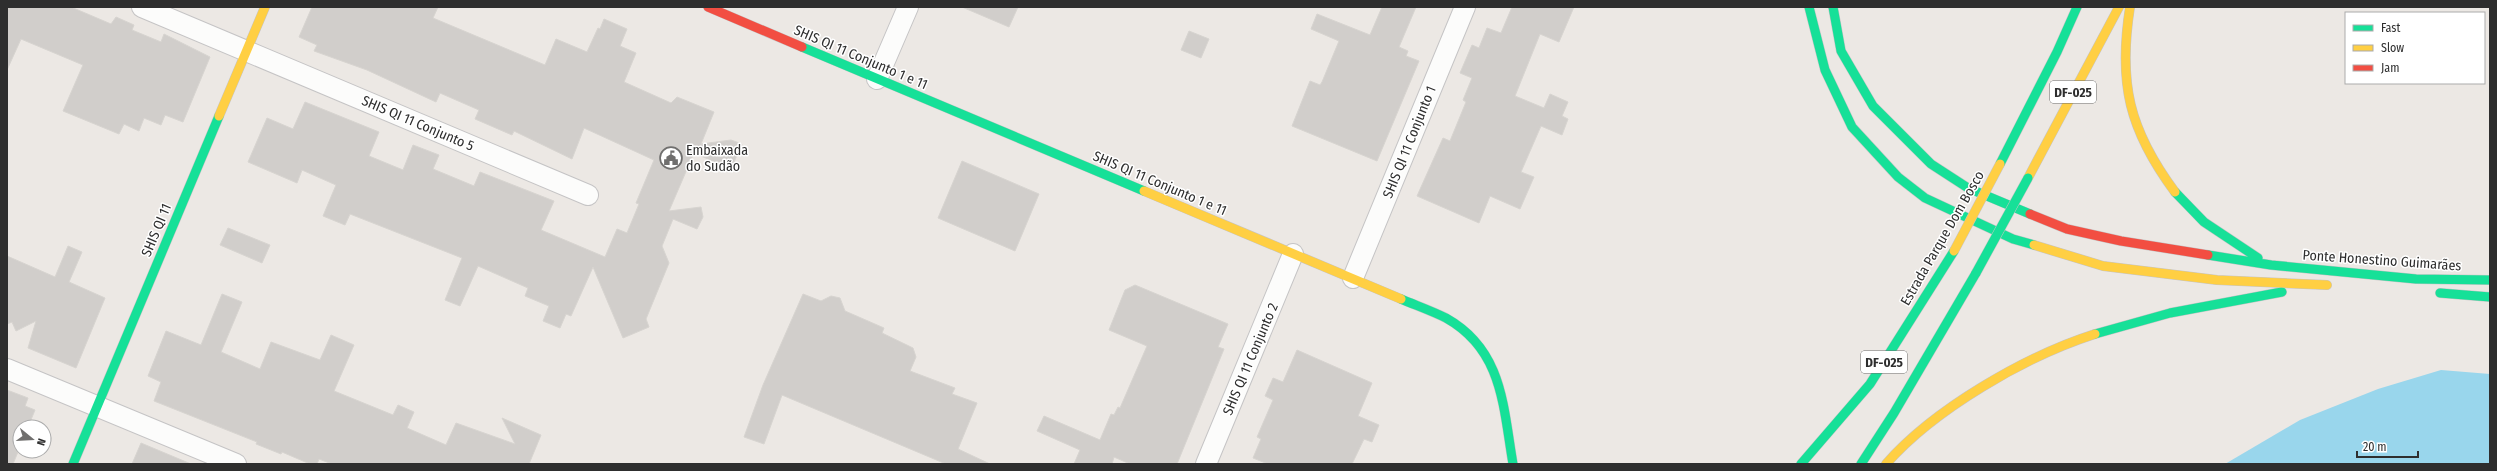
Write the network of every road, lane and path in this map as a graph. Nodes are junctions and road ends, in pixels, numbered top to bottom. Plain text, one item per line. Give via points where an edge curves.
1 (142, 7) edge
2 (265, 7) edge
3 (708, 7) edge
4 (908, 7) edge
5 (1465, 7) edge
6 (1809, 7) edge
7 (1833, 7) edge
8 (2068, 7) edge
9 (2077, 7) edge
10 (2118, 7) edge
11 (2130, 7) edge
12 (247, 52) junction
13 (2057, 52) junction
14 (878, 79) junction
15 (588, 195) dead end
16 (1293, 254) junction
17 (2272, 265) junction
18 (1353, 278) junction
19 (2490, 280) edge
20 (2428, 292) dead end
21 (2490, 296) edge
22 (7, 369) edge
23 (97, 406) junction
24 (73, 464) edge
25 (236, 464) edge
26 (1206, 464) edge
27 (1513, 464) edge
28 (1801, 464) edge
29 (1861, 464) edge
30 (1886, 464) edge

1 - 12 street, SHIS QI 11 Conjunto 5
2 - 12 main road, SHIS QI 11
3 - 14 main road, SHIS QI 11 Conjunto 1 e 11
4 - 14 street
5 - 18 street, SHIS QI 11 Conjunto 1
6 - 30 main road via 1824,70 1852,127 1898,177 1925,198 2013,239 2103,266 2217,280 2331,285 2190,308 2124,324 2060,347 1965,400 1930,424
7 - 17 main road, Ponte Honestino Guimarães via 1841,51 1873,106 1931,164 1968,188 2067,228 2121,240
8 - 13 main road
9 - 13 main road, Estrada Parque Dom Bosco / DF-025
10 - 29 main road, DF-025, bridge via 1976,273
11 - 17 main road via 2124,46 2125,85 2131,111 2156,165 2177,196 2204,221 2227,240
12 - 15 street, SHIS QI 11 Conjunto 5
12 - 23 main road, SHIS QI 11
13 - 28 main road, Estrada Parque Dom Bosco / DF-025, bridge via 1954,251 1870,384
14 - 16 main road, SHIS QI 11 Conjunto 1 e 11
16 - 18 main road, SHIS QI 11 Conjunto 1 e 11
16 - 26 street, SHIS QI 11 Conjunto 2
17 - 19 main road, Ponte Honestino Guimarães via 2416,279
18 - 27 main road, SHIS QI 11 Conjunto 1 e 11 via 1445,318 1466,332 1484,351 1497,379
20 - 21 main road, Ponte Honestino Guimarães
22 - 23 street
23 - 24 main road, SHIS QI 11
23 - 25 street

